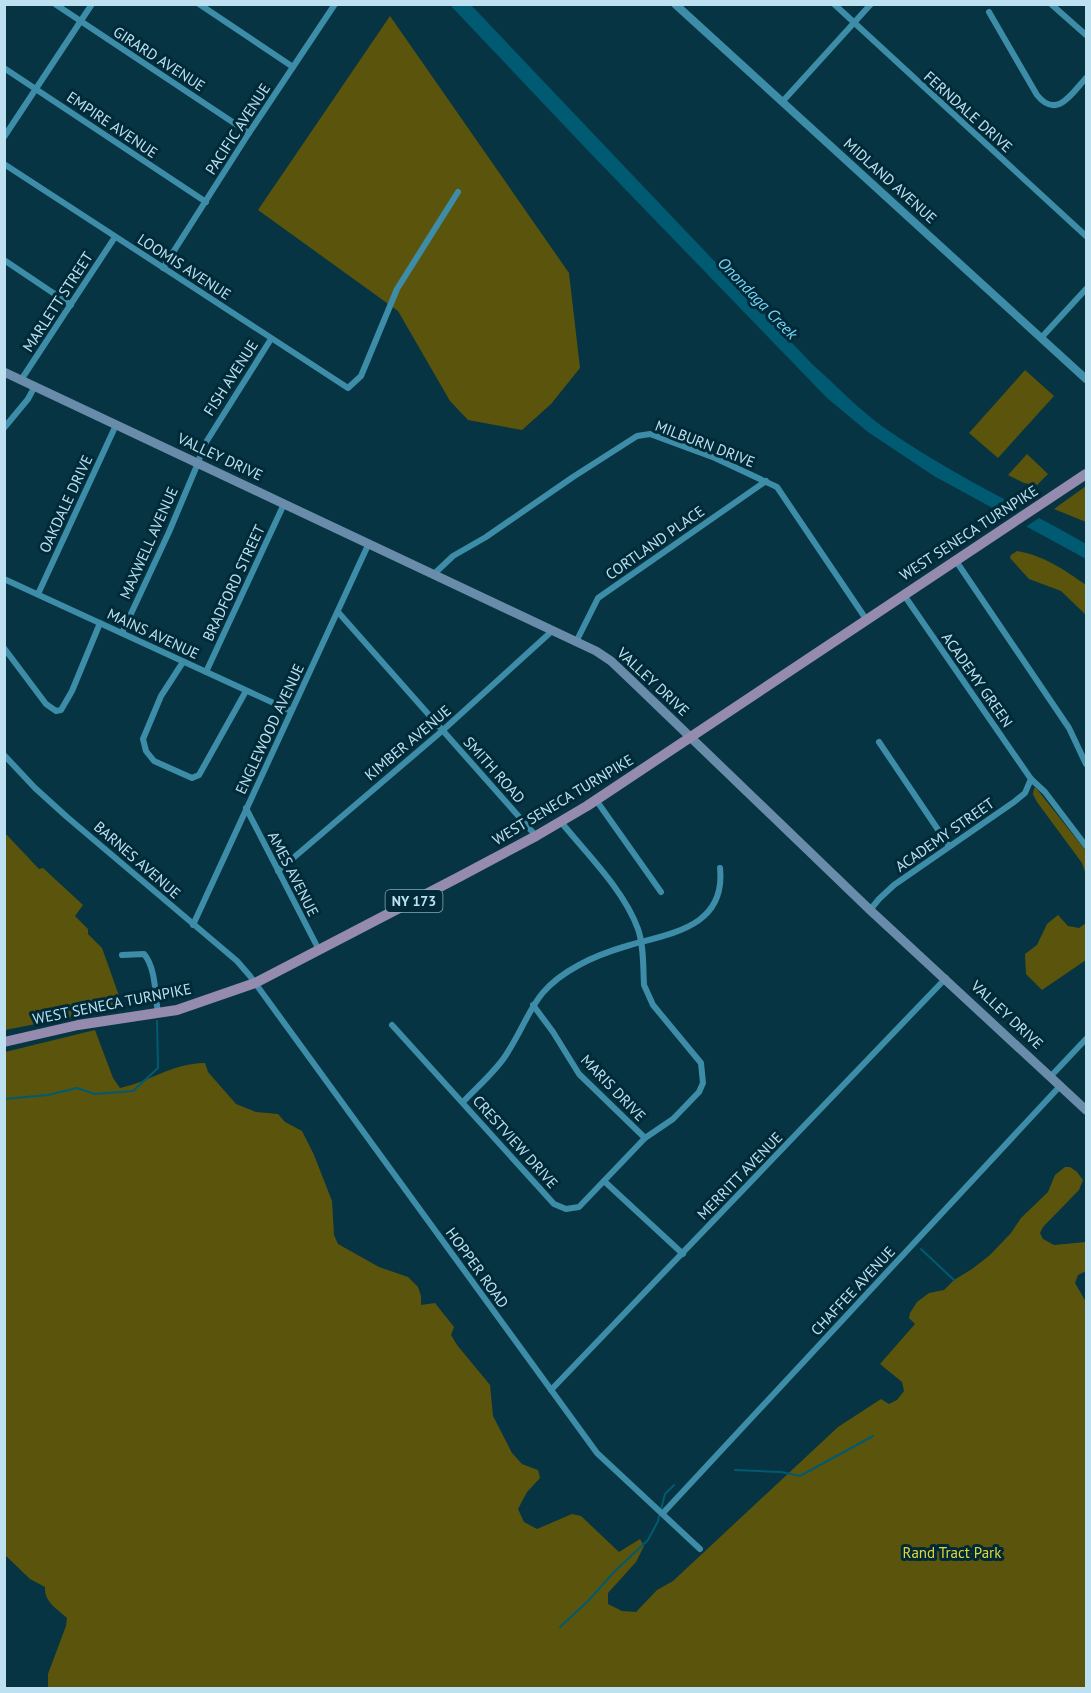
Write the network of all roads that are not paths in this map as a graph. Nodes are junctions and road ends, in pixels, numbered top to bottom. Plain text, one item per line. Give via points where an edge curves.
1 (55, 4) edge
2 (92, 4) edge
3 (199, 4) edge
4 (335, 4) edge
5 (675, 4) edge
6 (834, 4) edge
7 (871, 4) edge
8 (1051, 4) edge
9 (989, 12) dead end
10 (81, 22) junction
11 (853, 23) junction
12 (1086, 35) edge
13 (4, 68) edge
14 (293, 68) junction
15 (1086, 78) edge
16 (36, 89) junction
17 (783, 101) junction
18 (249, 133) junction
19 (4, 137) edge
20 (4, 164) edge
21 (458, 192) dead end
22 (206, 202) junction
23 (1086, 236) edge
24 (115, 237) junction
25 (4, 260) edge
26 (163, 268) junction
27 (1086, 289) edge
28 (71, 305) junction
29 (1041, 338) junction
30 (271, 339) junction
31 (4, 372) edge
32 (1086, 379) edge
33 (21, 380) junction
34 (34, 386) junction
35 (116, 424) junction
36 (4, 428) edge
37 (198, 463) junction
38 (1086, 474) edge
39 (766, 481) junction
40 (284, 504) junction
41 (369, 543) junction
42 (956, 561) junction
43 (434, 574) junction
44 (5, 579) edge
45 (38, 594) junction
46 (903, 595) junction
47 (338, 612) junction
48 (866, 619) junction
49 (100, 623) junction
50 (552, 632) junction
51 (122, 633) junction
52 (576, 642) junction
53 (4, 648) edge
54 (183, 662) junction
55 (206, 672) junction
56 (246, 691) junction
57 (291, 711) junction
58 (442, 731) junction
59 (690, 738) junction
60 (879, 742) dead end
61 (4, 755) edge
62 (1086, 764) edge
63 (1031, 779) junction
64 (596, 800) junction
65 (246, 808) junction
66 (561, 822) junction
67 (536, 836) junction
68 (949, 846) junction
69 (1086, 846) edge
70 (720, 868) dead end
71 (278, 871) junction
72 (661, 892) dead end
73 (870, 910) junction
74 (193, 925) junction
75 (640, 942) junction
76 (319, 950) junction
77 (122, 955) dead end
78 (945, 978) junction
79 (255, 983) junction
80 (533, 1005) junction
81 (158, 1013) junction
82 (392, 1025) dead end
83 (1086, 1039) edge
84 (4, 1042) edge
85 (1051, 1076) junction
86 (1061, 1085) junction
87 (463, 1102) junction
88 (1086, 1110) edge
89 (645, 1138) junction
90 (604, 1181) junction
91 (683, 1254) junction
92 (551, 1390) junction
93 (663, 1513) junction
94 (700, 1549) dead end

1 - 10 street, GIRARD AVENUE
2 - 10 street
3 - 14 street
4 - 14 street, PACIFIC AVENUE
5 - 17 street, MIDLAND AVENUE
6 - 11 street, FERNDALE DRIVE
7 - 11 street
8 - 12 street
9 - 15 street via 1044,104 1060,105
10 - 16 street
10 - 18 street, GIRARD AVENUE
11 - 17 street
11 - 23 street, FERNDALE DRIVE
13 - 16 street, EMPIRE AVENUE
14 - 18 street, PACIFIC AVENUE
16 - 19 street
16 - 22 street, EMPIRE AVENUE
17 - 29 street, MIDLAND AVENUE
18 - 22 street, PACIFIC AVENUE
20 - 24 street, LOOMIS AVENUE
21 - 30 street, LOOMIS AVENUE via 397,289 361,376 350,387 345,388
22 - 26 street, PACIFIC AVENUE
24 - 26 street, LOOMIS AVENUE
24 - 28 street, MARLETT STREET
25 - 28 street
26 - 30 street, LOOMIS AVENUE
27 - 29 street
28 - 33 street, MARLETT STREET
29 - 32 street, MIDLAND AVENUE
30 - 37 street, FISH AVENUE via 209,435
31 - 33 main road, VALLEY DRIVE
33 - 34 main road, VALLEY DRIVE
34 - 35 main road, VALLEY DRIVE
34 - 36 street
35 - 37 main road, VALLEY DRIVE
35 - 45 street, OAKDALE DRIVE
37 - 40 main road, VALLEY DRIVE
37 - 51 street, MAXWELL AVENUE
38 - 42 main road, WEST SENECA TURNPIKE / NY 173
39 - 43 street, MILBURN DRIVE via 650,434 637,436 453,556
39 - 48 street, MILBURN DRIVE via 787,499
39 - 52 street, CORTLAND PLACE via 598,598
40 - 41 main road, VALLEY DRIVE
40 - 55 street, BRADFORD STREET
41 - 43 main road, VALLEY DRIVE
41 - 47 street, ENGLEWOOD AVENUE
42 - 46 main road, WEST SENECA TURNPIKE / NY 173
42 - 62 street via 1069,728
43 - 50 main road, VALLEY DRIVE
44 - 45 street, MAINS AVENUE
45 - 49 street, MAINS AVENUE
46 - 48 main road, WEST SENECA TURNPIKE / NY 173
46 - 63 street, ACADEMY GREEN
47 - 57 street, ENGLEWOOD AVENUE
47 - 58 street, SMITH ROAD
48 - 59 main road, WEST SENECA TURNPIKE / NY 173
49 - 51 street, MAINS AVENUE
49 - 53 street via 61,710 46,704
50 - 52 main road, VALLEY DRIVE
50 - 58 street, KIMBER AVENUE
51 - 54 street, MAINS AVENUE
52 - 59 main road, VALLEY DRIVE via 611,661
54 - 55 street, MAINS AVENUE
54 - 56 street via 161,696 143,739 146,751 157,764 192,778 199,775
55 - 56 street, MAINS AVENUE
56 - 57 street, MAINS AVENUE
57 - 65 street, ENGLEWOOD AVENUE
58 - 67 street, SMITH ROAD
58 - 71 street, KIMBER AVENUE
59 - 64 main road, WEST SENECA TURNPIKE / NY 173
59 - 73 main road, VALLEY DRIVE
60 - 68 street
61 - 74 street, BARNES AVENUE via 35,788
63 - 68 street, ACADEMY STREET via 1025,793 1014,802
63 - 69 street, ACADEMY GREEN
64 - 66 main road, WEST SENECA TURNPIKE / NY 173
64 - 72 street
65 - 71 street, AMES AVENUE
65 - 74 street, ENGLEWOOD AVENUE
66 - 67 main road, WEST SENECA TURNPIKE / NY 173
66 - 75 street via 620,895 639,931
67 - 76 main road, WEST SENECA TURNPIKE / NY 173
68 - 73 street, ACADEMY STREET via 894,885
70 - 75 street via 717,899 699,921
71 - 76 street, AMES AVENUE
73 - 78 main road, VALLEY DRIVE
74 - 79 street, BARNES AVENUE via 237,961
75 - 80 street via 606,952 562,975 548,985
75 - 89 street via 646,994 701,1063 704,1076 699,1092 673,1119
76 - 79 main road, WEST SENECA TURNPIKE / NY 173
77 - 81 street via 147,956
78 - 85 main road, VALLEY DRIVE
78 - 91 street, MERRITT AVENUE
79 - 81 main road, WEST SENECA TURNPIKE / NY 173
79 - 92 street, HOPPER ROAD
80 - 87 street via 506,1056
80 - 89 street, MARIS DRIVE via 579,1074
81 - 84 main road, WEST SENECA TURNPIKE / NY 173 via 78,1025
82 - 87 street, CRESTVIEW DRIVE
83 - 85 street
85 - 86 main road, VALLEY DRIVE
86 - 88 main road, VALLEY DRIVE
86 - 93 street, CHAFFEE AVENUE
87 - 90 street, CRESTVIEW DRIVE via 555,1204 566,1209 579,1207
89 - 90 street, MARIS DRIVE
90 - 91 street
91 - 92 street, MERRITT AVENUE
92 - 93 street, HOPPER ROAD via 597,1453
93 - 94 street, HOPPER ROAD

